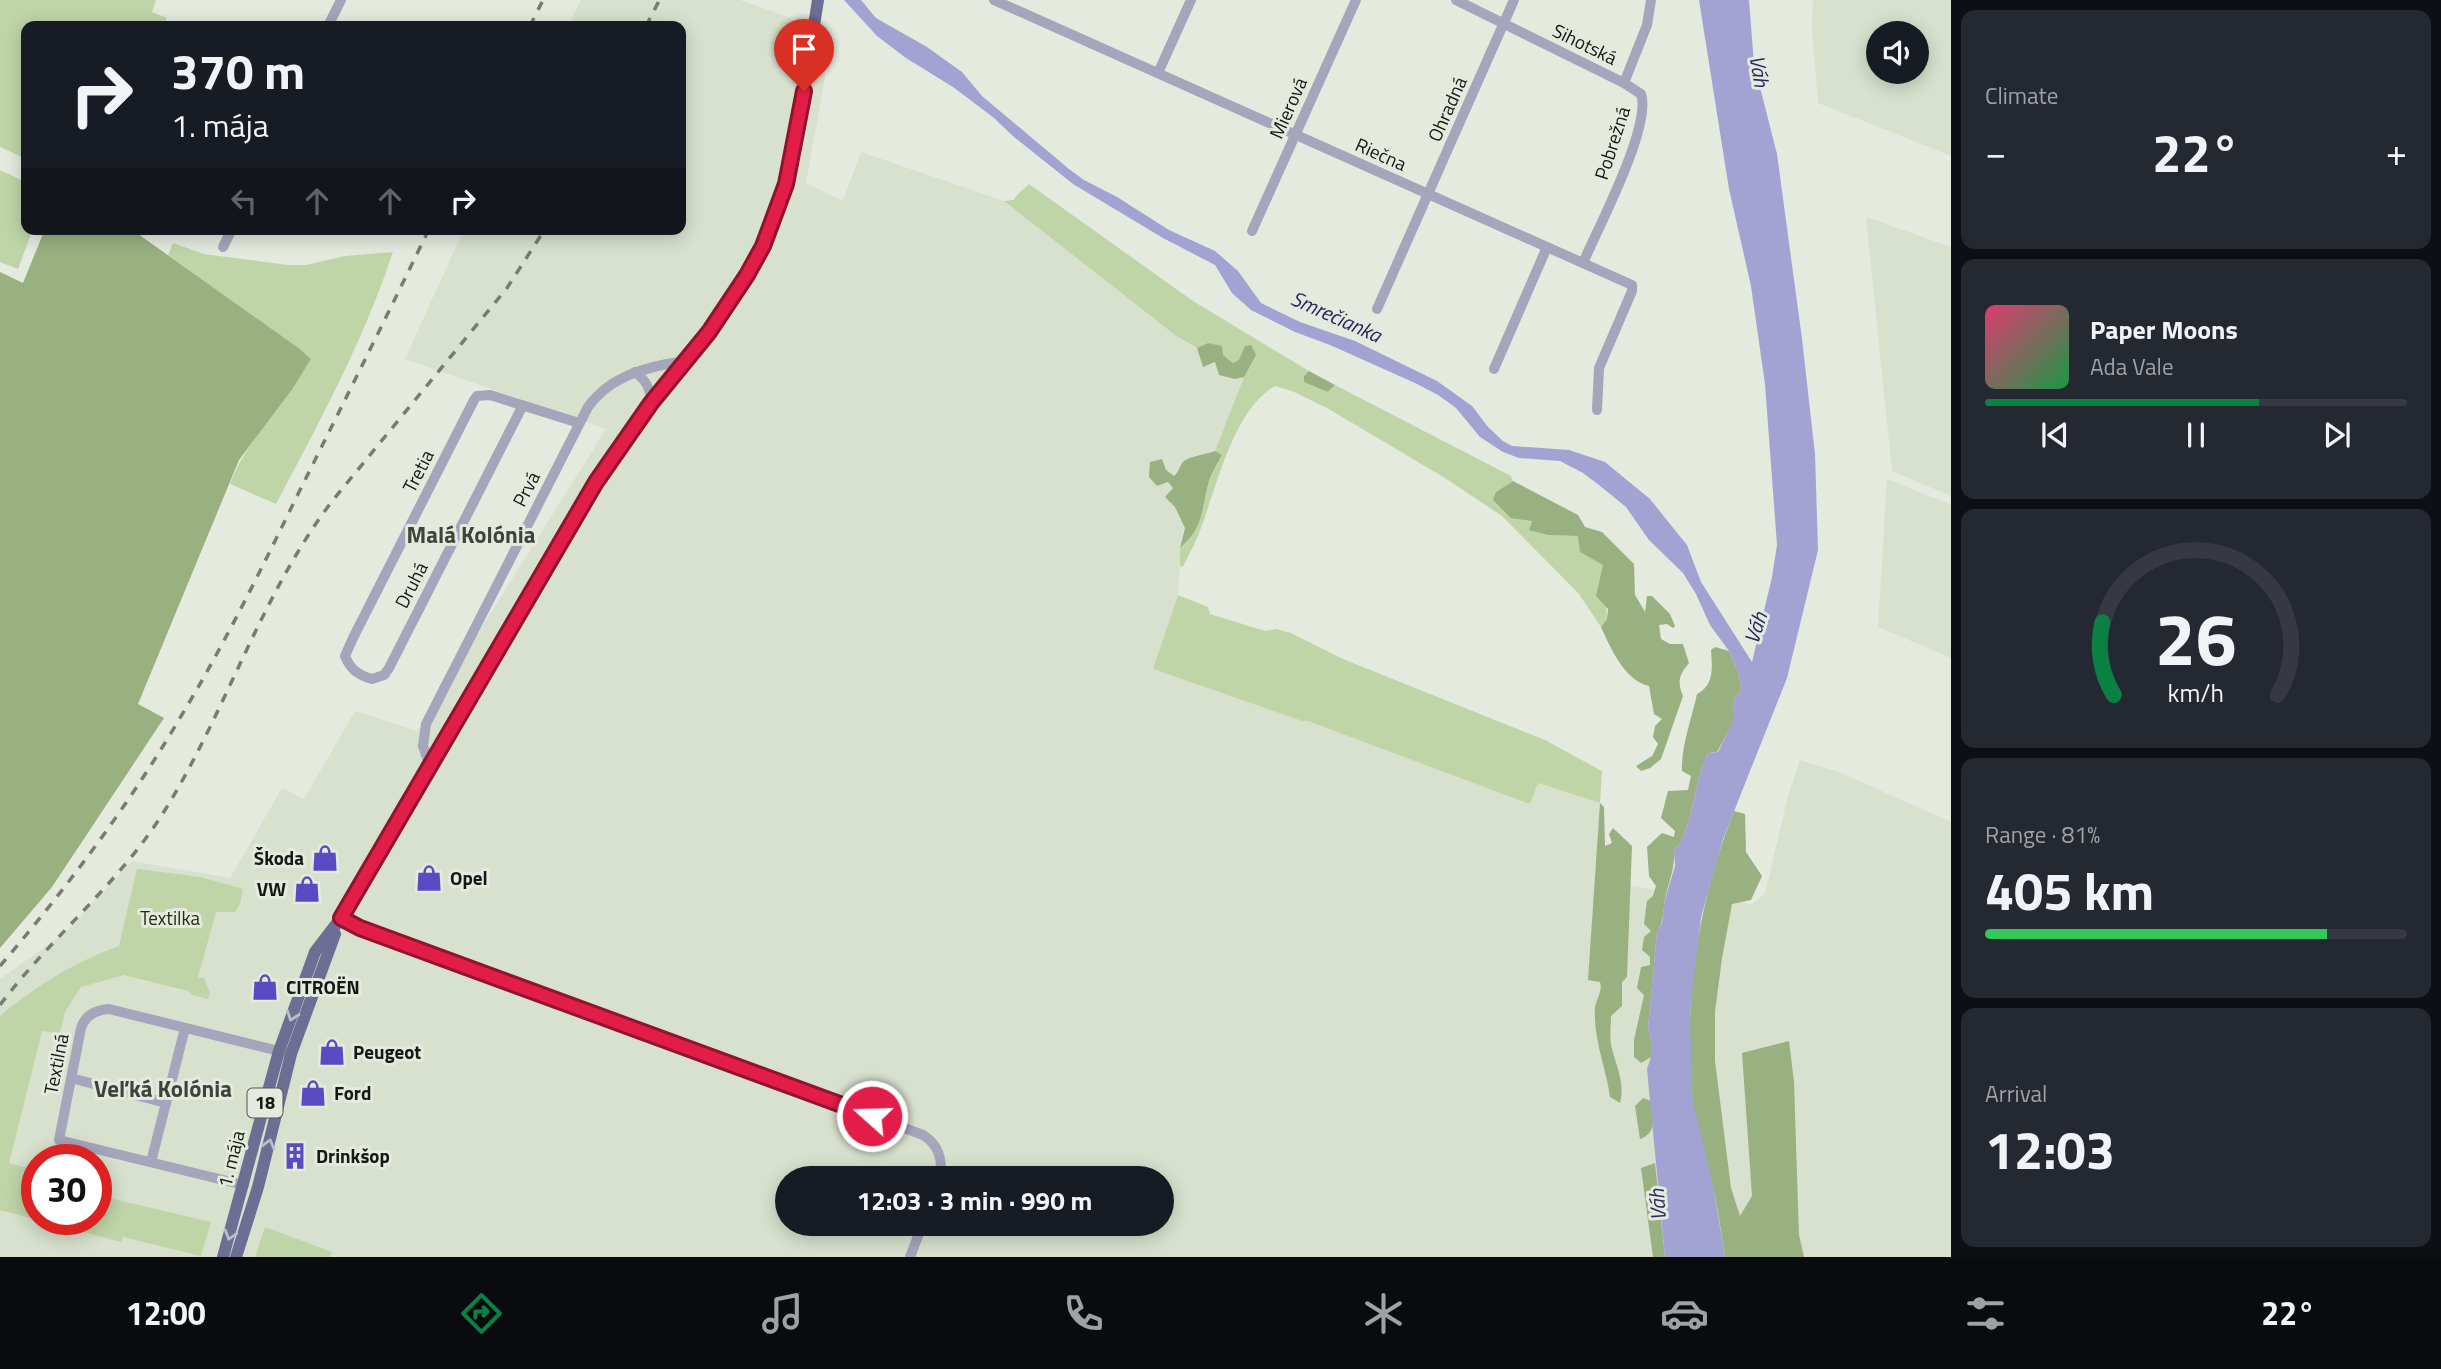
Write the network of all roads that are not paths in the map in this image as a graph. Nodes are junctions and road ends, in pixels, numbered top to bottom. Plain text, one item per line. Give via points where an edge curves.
1 (341, 0) edge
2 (818, 0) edge
3 (994, 0) edge
4 (1191, 0) edge
5 (1356, 0) edge
6 (1456, 0) edge
7 (1514, 0) edge
8 (1651, 0) edge
9 (330, 21) edge
10 (1503, 24) junction
11 (1158, 73) junction
12 (1624, 83) junction
13 (1295, 134) junction
14 (1429, 194) junction
15 (1252, 231) dead end
16 (229, 235) edge
17 (223, 247) dead end
18 (1547, 247) junction
19 (1583, 263) junction
20 (1377, 309) dead end
21 (686, 361) junction
22 (1494, 369) dead end
23 (635, 372) junction
24 (651, 403) junction
25 (522, 407) junction
26 (1597, 410) dead end
27 (579, 423) junction
28 (389, 668) joint
29 (429, 766) junction
30 (341, 918) junction
31 (185, 1028) junction
32 (285, 1052) junction
33 (71, 1078) junction
34 (166, 1103) junction
35 (151, 1162) junction
36 (941, 1166) edge
37 (244, 1185) junction
38 (918, 1236) edge
39 (223, 1257) edge
40 (236, 1257) edge
41 (910, 1257) edge

1 - 9 street
2 - 21 main road, 1. mája / 18 via 794,150 776,215 733,298
3 - 11 street, Riečna
4 - 11 street
5 - 13 street, Mierová
6 - 10 street, Sihotská
7 - 10 street, Ohradná
8 - 12 street, Pobrežná via 1647,25
10 - 12 street, Sihotská
10 - 14 street, Ohradná
11 - 13 street, Riečna
12 - 19 street, Pobrežná via 1641,94 1643,113 1633,149
13 - 14 street, Riečna
13 - 15 street, Mierová
14 - 18 street, Riečna
14 - 20 street, Ohradná
16 - 17 street
18 - 19 street, Riečna
18 - 22 street
19 - 26 street, Riečna via 1632,285 1600,368
21 - 23 street, Prvá
21 - 24 main road, 1. mája / 18
23 - 24 street via 645,379
23 - 27 street, Prvá via 598,395
24 - 29 main road, 1. mája / 18 via 596,482
25 - 27 street
25 - 28 street, Druhá
25 - 28 street, Tretia via 489,395 477,396 353,638 345,656 355,672 372,679
27 - 29 street, Prvá via 426,724 423,746
29 - 30 main road, 1. mája / 18
30 - 32 main road, 1. mája / 18 via 315,952
30 - 36 street via 923,1135 934,1143
31 - 32 street, Textilná
31 - 33 street, Textilná via 109,1009 92,1013 83,1022
31 - 34 street
32 - 37 main road, 1. mája / 18
40 -> 32 main road, 1. mája / 18 via 258,1187
33 - 34 street
33 - 35 street, Textilná via 59,1140
34 - 35 street
35 - 37 street, Textilná
37 -> 39 main road, 1. mája / 18
38 - 41 street

